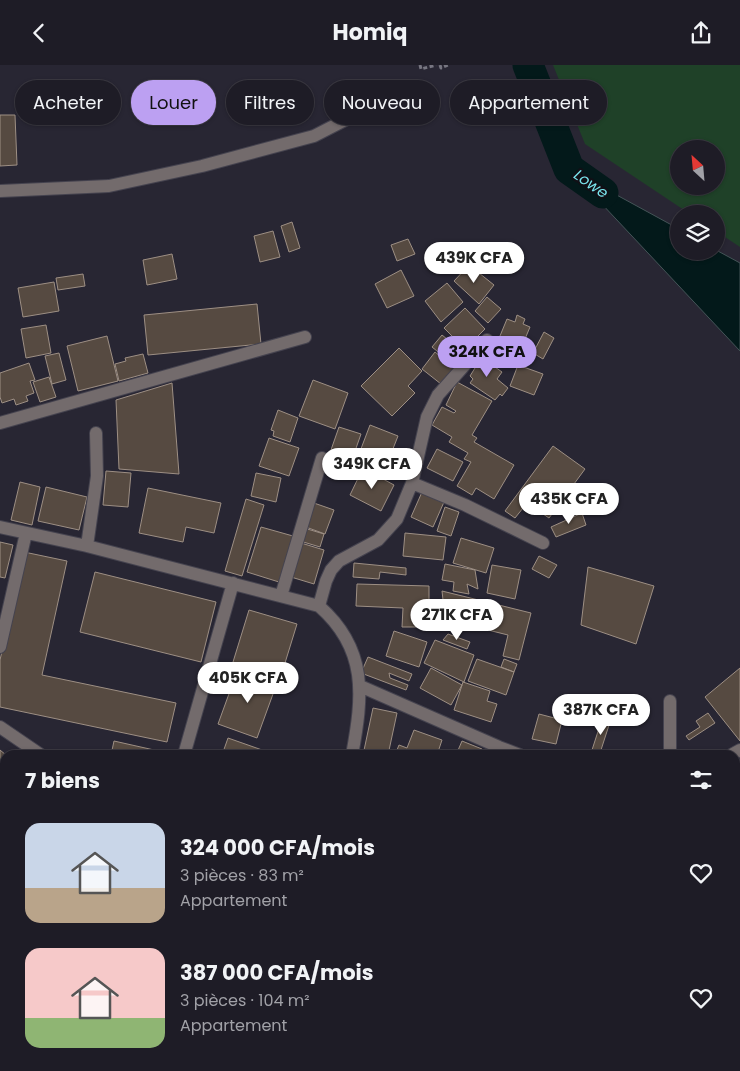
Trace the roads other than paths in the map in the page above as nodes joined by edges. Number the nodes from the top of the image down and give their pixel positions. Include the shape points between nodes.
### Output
1 (335, 125) edge
2 (0, 191) edge
3 (305, 337) dead end
4 (487, 340) dead end
5 (0, 423) edge
6 (96, 433) dead end
7 (322, 458) dead end
8 (412, 483) junction
9 (0, 527) edge
10 (26, 533) junction
11 (543, 543) dead end
12 (86, 546) junction
13 (233, 583) junction
14 (281, 596) junction
15 (319, 606) junction
16 (0, 647) edge
17 (360, 686) junction
18 (670, 701) dead end
19 (0, 727) edge
20 (34, 750) edge
21 (185, 750) edge
22 (353, 750) edge
23 (505, 750) edge
24 (670, 750) edge

1 - 2 street via 314,136 202,166 109,186
3 - 5 street
4 - 8 street via 438,395 427,417
6 - 12 street via 97,476
7 - 14 street
8 - 11 street
8 - 15 street via 397,519 378,540 339,561 331,570
9 - 10 street
10 - 12 street
10 - 16 street
12 - 13 street
13 - 14 street
13 - 21 street
14 - 15 street
15 - 17 street via 334,619 346,638 357,665
17 - 22 street
17 - 23 street
18 - 24 street
19 - 20 street

